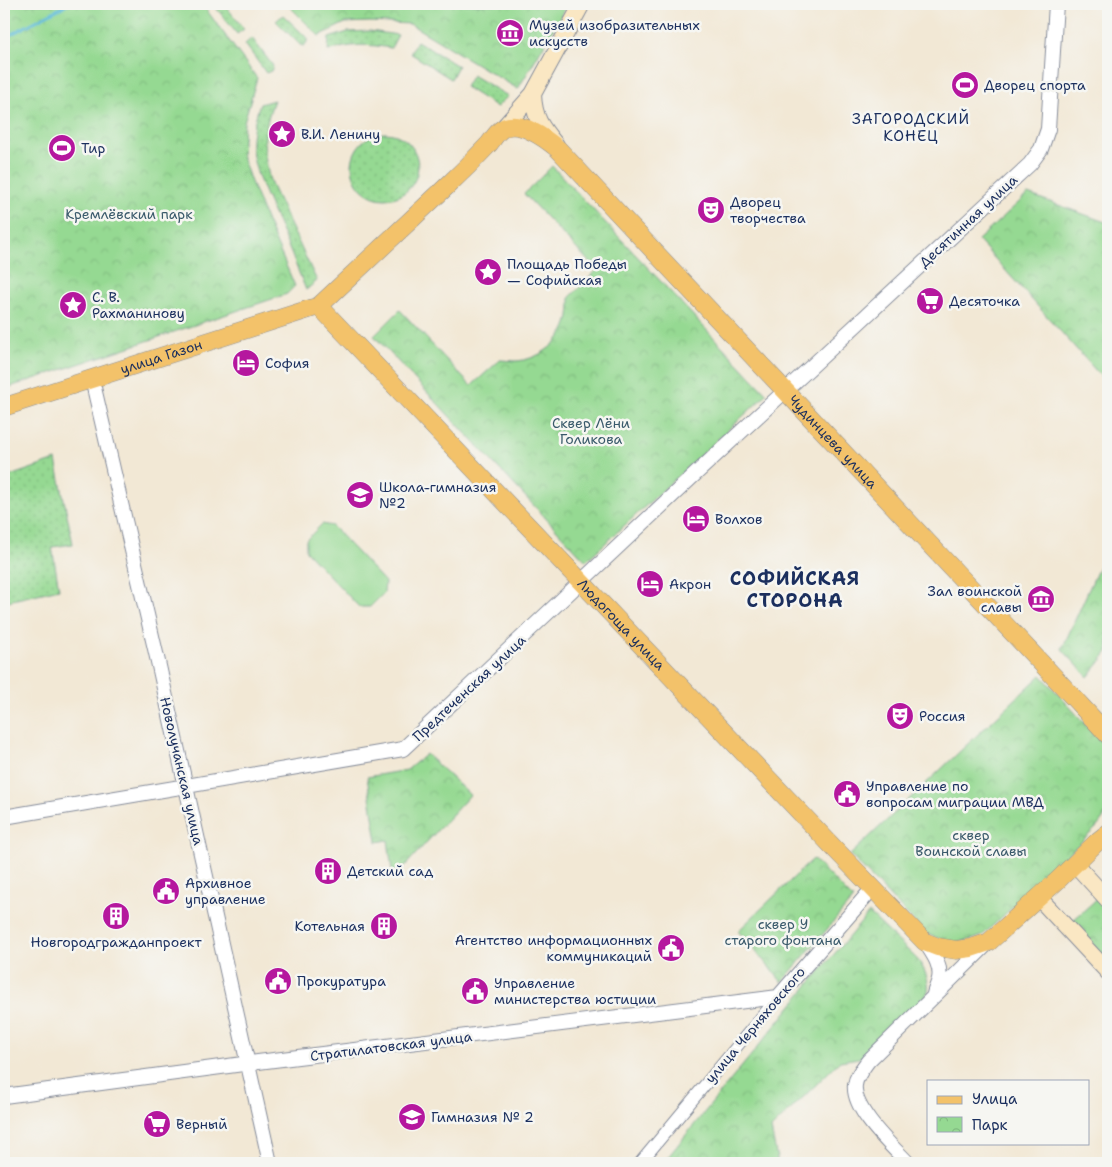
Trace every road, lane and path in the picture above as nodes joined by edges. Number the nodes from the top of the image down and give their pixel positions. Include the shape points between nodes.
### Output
1 (582, 4) edge
2 (1056, 4) edge
3 (533, 94) junction
4 (503, 128) junction
5 (558, 148) junction
6 (319, 306) junction
7 (92, 379) junction
8 (786, 390) junction
9 (4, 407) edge
10 (582, 582) junction
11 (1108, 735) edge
12 (185, 786) junction
13 (4, 817) edge
14 (1105, 834) edge
15 (1075, 864) junction
16 (873, 888) junction
17 (1039, 898) junction
18 (1108, 900) edge
19 (925, 942) junction
20 (989, 942) junction
21 (1108, 972) edge
22 (933, 996) junction
23 (778, 998) junction
24 (248, 1063) junction
25 (4, 1096) edge
26 (270, 1163) edge
27 (640, 1163) edge
28 (908, 1163) edge

1 - 3 main road
2 - 8 street, Десятинная улица via 1048,129 1041,149 1030,164
3 - 4 main road
3 - 5 main road, Чудинцева улица via 537,117
4 - 5 main road, Чудинцева улица via 526,129
4 - 6 main road via 472,162
5 - 8 main road, Чудинцева улица
6 - 7 main road, улица Газон
6 - 10 main road, Людогоща улица
7 - 9 main road, улица Газон
7 - 12 street, Новолучанская улица
8 - 10 street, Предтеченская улица
8 - 11 main road, Чудинцева улица
10 - 12 street, Предтеченская улица via 403,749
10 - 16 main road, Людогоща улица
12 - 13 street, Предтеченская улица
12 - 24 street, Новолучанская улица
14 - 15 main road
15 - 17 main road
15 - 18 main road
16 - 19 main road, Людогоща улица
16 - 23 street, улица Черняховского
17 - 20 main road
17 - 21 main road
19 - 20 main road via 956,950
19 - 22 street, Людогоща улица via 939,969
20 - 22 street
22 - 28 street via 868,1061 856,1081 856,1099 862,1110
23 - 24 street, Стратилатовская улица
23 - 27 street, улица Черняховского
24 - 25 street, Стратилатовская улица
24 - 26 street, Новолучанская улица

